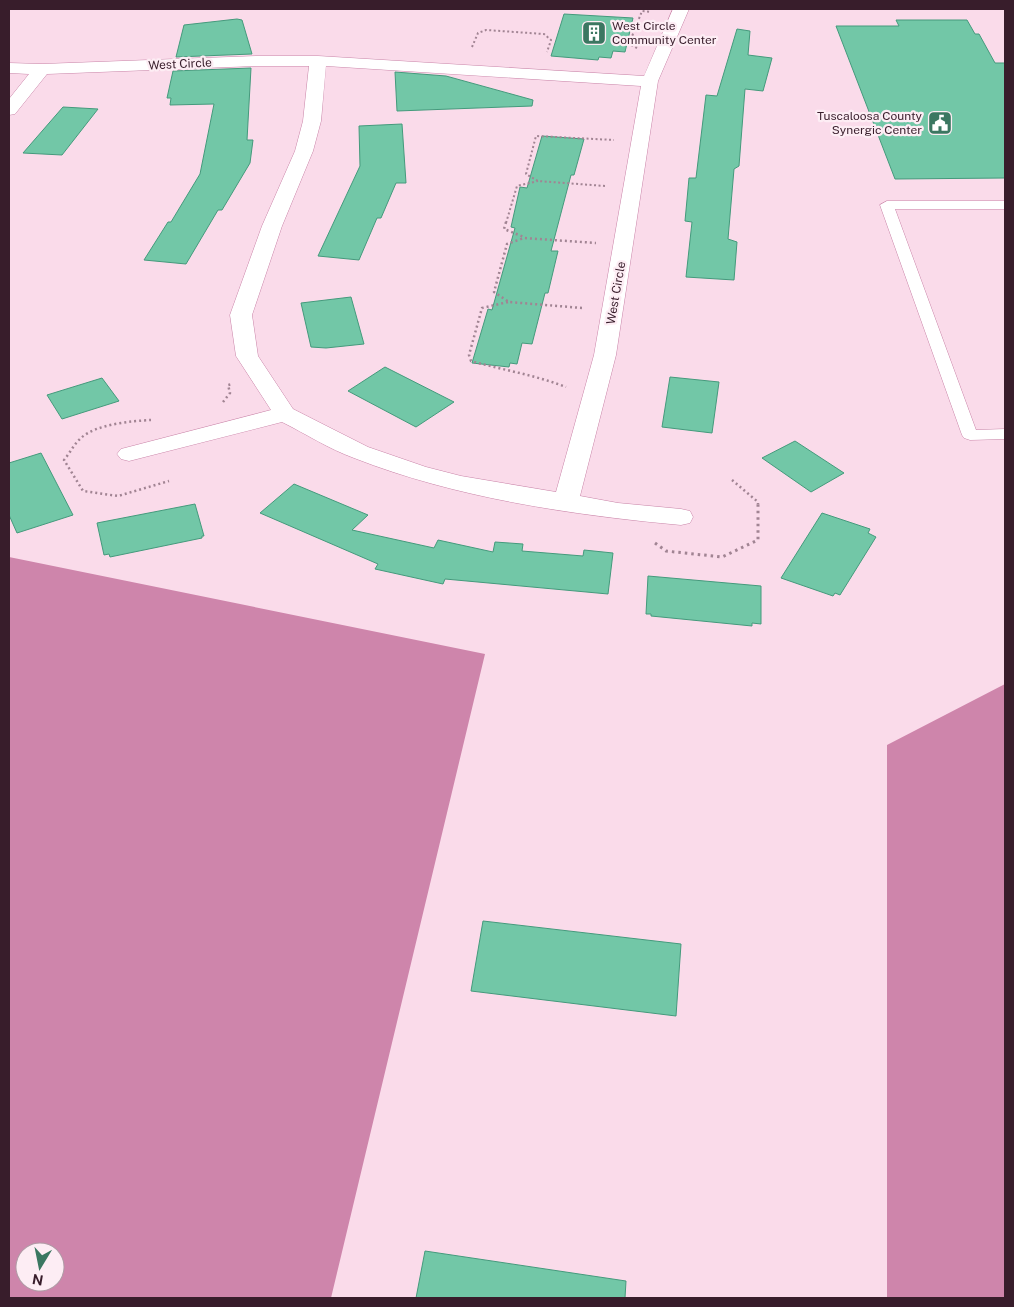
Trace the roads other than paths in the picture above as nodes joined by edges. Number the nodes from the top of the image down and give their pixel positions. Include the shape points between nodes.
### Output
1 (681, 9) edge
2 (318, 61) junction
3 (9, 68) edge
4 (42, 69) junction
5 (650, 81) junction
6 (9, 110) edge
7 (1005, 205) edge
8 (285, 414) junction
9 (1005, 434) edge
10 (129, 454) dead end
11 (566, 502) junction
12 (681, 517) dead end

1 - 5 street, West Circle
2 - 4 street, West Circle
2 - 5 street, West Circle
2 - 8 street via 312,121 304,151 272,226 241,315 247,356
3 - 4 street, West Circle
4 - 6 street
5 - 11 street, West Circle via 605,355
7 - 9 lane via 887,205 970,435
8 - 10 street
8 - 11 street via 360,452 417,472 461,484
11 - 12 street

